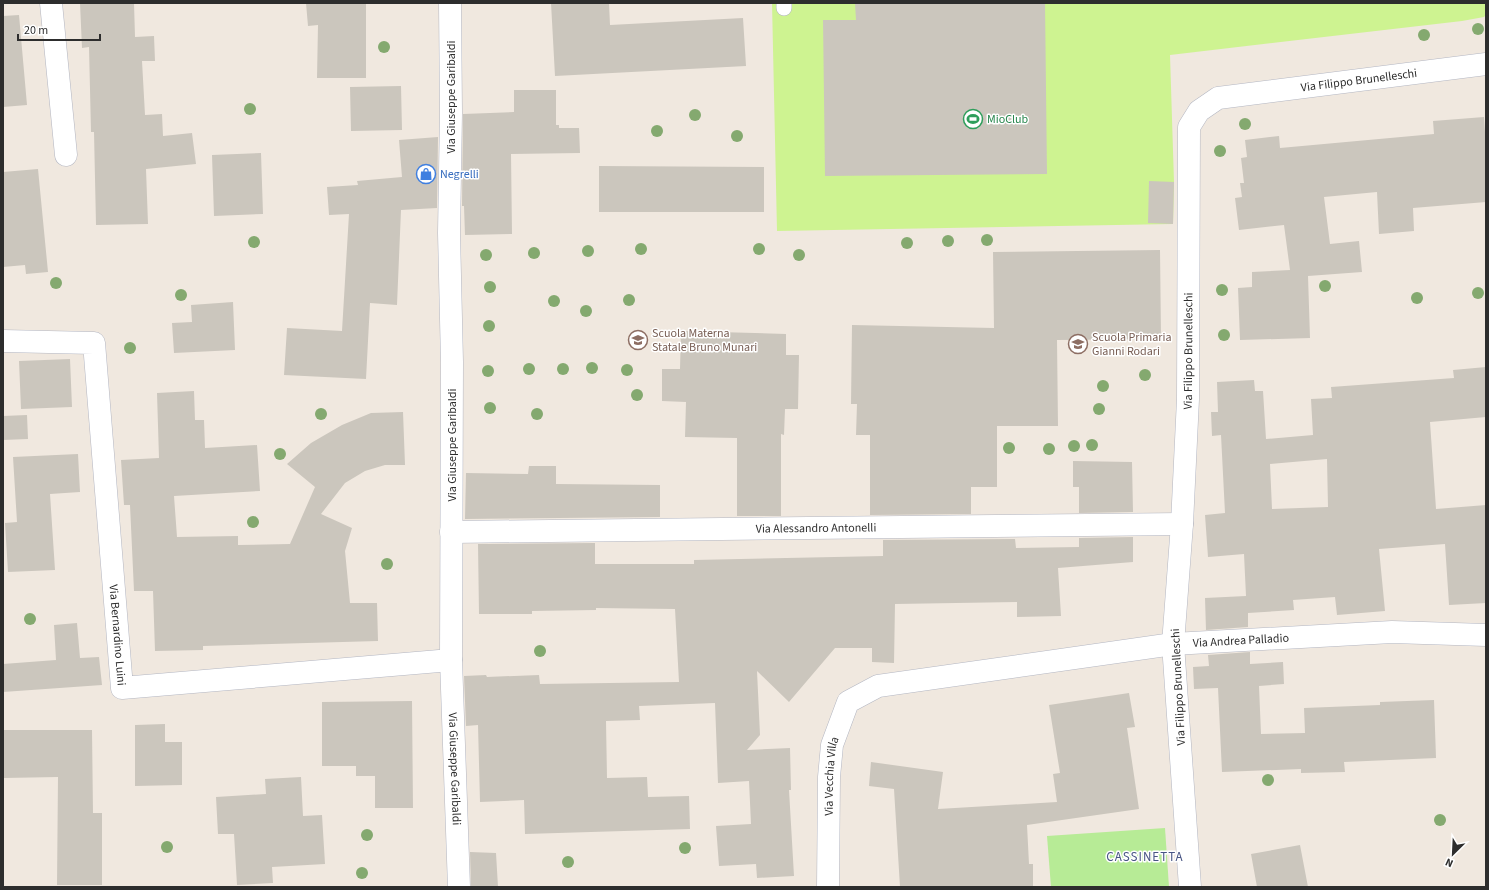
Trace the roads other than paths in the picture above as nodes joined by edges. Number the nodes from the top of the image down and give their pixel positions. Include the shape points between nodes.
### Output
1 (51, 3) edge
2 (450, 3) edge
3 (1486, 64) edge
4 (66, 156) dead end
5 (3, 340) edge
6 (1182, 524) junction
7 (451, 532) junction
8 (1486, 634) edge
9 (1173, 644) junction
10 (451, 660) junction
11 (878, 686) joint
12 (459, 887) edge
13 (828, 887) edge
14 (1190, 887) edge

1 - 4 street
2 - 7 street, Via Giuseppe Garibaldi
3 - 6 street, Via Filippo Brunelleschi via 1218,98 1199,111 1189,127 1188,398
5 - 10 street, Via Bernardino Luini via 94,343 122,688
6 - 7 street, Via Alessandro Antonelli
6 - 9 street, Via Filippo Brunelleschi
7 - 10 street, Via Giuseppe Garibaldi
8 - 9 street, Via Andrea Palladio via 1392,632
9 - 11 street, Via Andrea Palladio
9 - 14 street, Via Filippo Brunelleschi
10 - 12 street, Via Giuseppe Garibaldi
11 - 13 street, Via Vecchia Villa via 848,702 832,745 829,777

